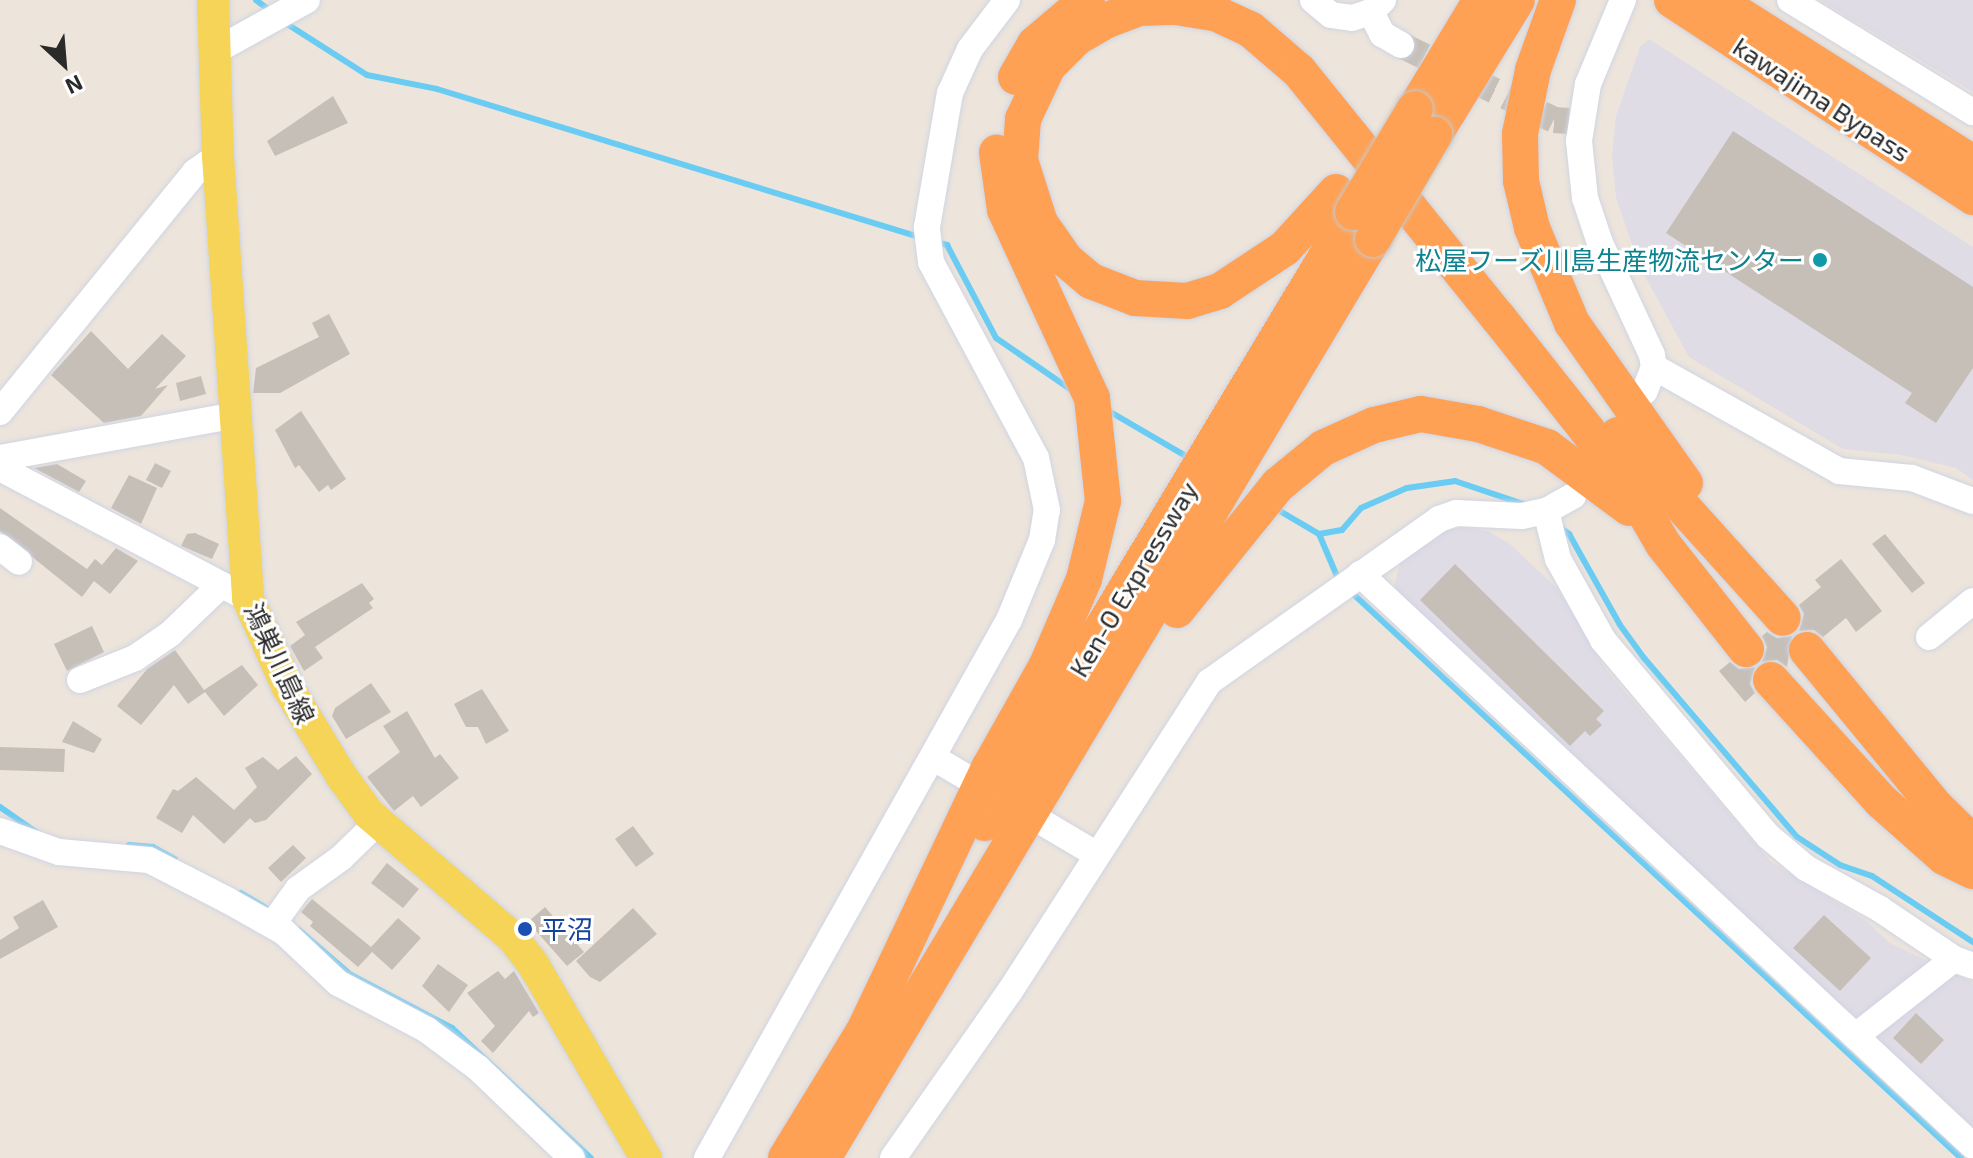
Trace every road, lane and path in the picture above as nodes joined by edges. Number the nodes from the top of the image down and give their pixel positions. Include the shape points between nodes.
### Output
1 (213, 0) edge
2 (307, 0) edge
3 (1007, 0) edge
4 (1087, 0) edge
5 (1243, 0) edge
6 (1313, 0) edge
7 (1460, 0) edge
8 (1481, 0) edge
9 (1517, 0) edge
10 (1558, 0) edge
11 (1623, 0) edge
12 (1672, 0) edge
13 (1716, 0) edge
14 (1790, 0) edge
15 (1377, 6) edge
16 (1401, 45) tunnel mouth
17 (215, 51) junction
18 (1973, 112) edge
19 (1417, 113) junction
20 (218, 156) junction
21 (1968, 159) edge
22 (1973, 197) edge
23 (1354, 215) junction
24 (0, 412) edge
25 (237, 415) junction
26 (0, 458) edge
27 (0, 468) edge
28 (1215, 473) junction
29 (1573, 496) dead end
30 (1973, 501) edge
31 (1538, 513) junction
32 (1663, 544) junction
33 (1358, 576) junction
34 (1752, 578) junction
35 (234, 592) junction
36 (1973, 601) edge
37 (1783, 618) dead end
38 (1929, 637) dead end
39 (1746, 649) dead end
40 (1807, 650) dead end
41 (1122, 663) junction
42 (80, 680) dead end
43 (1771, 680) dead end
44 (934, 758) junction
45 (1004, 799) junction
46 (378, 822) junction
47 (0, 831) edge
48 (1973, 843) edge
49 (1096, 854) junction
50 (1973, 871) edge
51 (275, 919) junction
52 (1963, 963) edge
53 (1857, 1035) junction
54 (1973, 1146) edge
55 (572, 1158) edge
56 (646, 1158) edge
57 (707, 1158) edge
58 (786, 1158) edge
59 (823, 1158) edge
60 (893, 1158) edge

1 - 17 main road, 鴻巣川島線
2 - 17 street
3 - 44 street via 970,49 950,93 927,227 931,262 1036,458 1047,510 1028,580
4 - 45 highway via 1058,20 1020,66 1003,109 997,147 1005,210 1094,408 1103,501 1084,579 1046,667
5 - 34 highway via 1276,18 1319,61 1637,459
6 - 15 street via 1331,15 1352,18
7 - 19 highway
8 - 19 highway, Ken-O Expressway
9 - 19 highway, Ken-O Expressway
10 - 34 highway via 1533,70 1520,134 1521,181 1532,228 1572,323
11 - 30 street via 1576,122 1585,198 1600,243 1645,333 1649,379 1839,471 1912,478
12 - 22 highway, kawajima Bypass
13 - 21 highway, kawajima Bypass
14 - 18 street
15 - 16 street via 1382,34
17 - 20 main road, 鴻巣川島線
19 - 23 highway
19 - 23 highway, Ken-O Expressway, bridge
20 - 24 street via 195,172
20 - 25 main road, 鴻巣川島線
23 - 28 highway, Ken-O Expressway
23 - 32 highway via 1285,248 1220,291 1187,301 1135,298 1091,281 1066,260 1040,223 1020,160 1023,119 1048,66 1076,38 1105,21 1139,8 1176,7 1215,13 1250,29 1299,71 1497,316 1622,474
25 - 26 street
25 - 35 main road, 鴻巣川島線
27 - 35 street
28 - 41 highway, Ken-O Expressway
28 - 45 highway, Ken-O Expressway
29 - 31 street
31 - 33 street via 1456,513 1439,519
31 - 52 street via 1603,640 1768,836 1806,868
32 - 39 highway
32 - 41 highway via 1616,493 1547,447 1478,424 1421,414 1374,425 1323,448 1278,485 1227,542 1152,644
33 - 49 street via 1209,682
33 - 53 street
34 - 37 highway
35 - 42 street via 135,658
35 - 46 main road, 鴻巣川島線 via 312,732
36 - 38 street
40 - 48 highway via 1937,808
41 - 45 highway, Ken-O Expressway
43 - 50 highway via 1881,801 1944,857
44 - 45 street
44 - 57 street
45 - 49 street
45 - 58 highway, Ken-O Expressway
45 - 59 highway, Ken-O Expressway
46 - 51 street
46 - 56 main road, 鴻巣川島線 via 519,946 551,991
47 - 51 street via 59,852 149,860
49 - 60 street via 1010,991
51 - 55 street via 338,983 427,1030 478,1068
52 - 53 street
53 - 54 street

